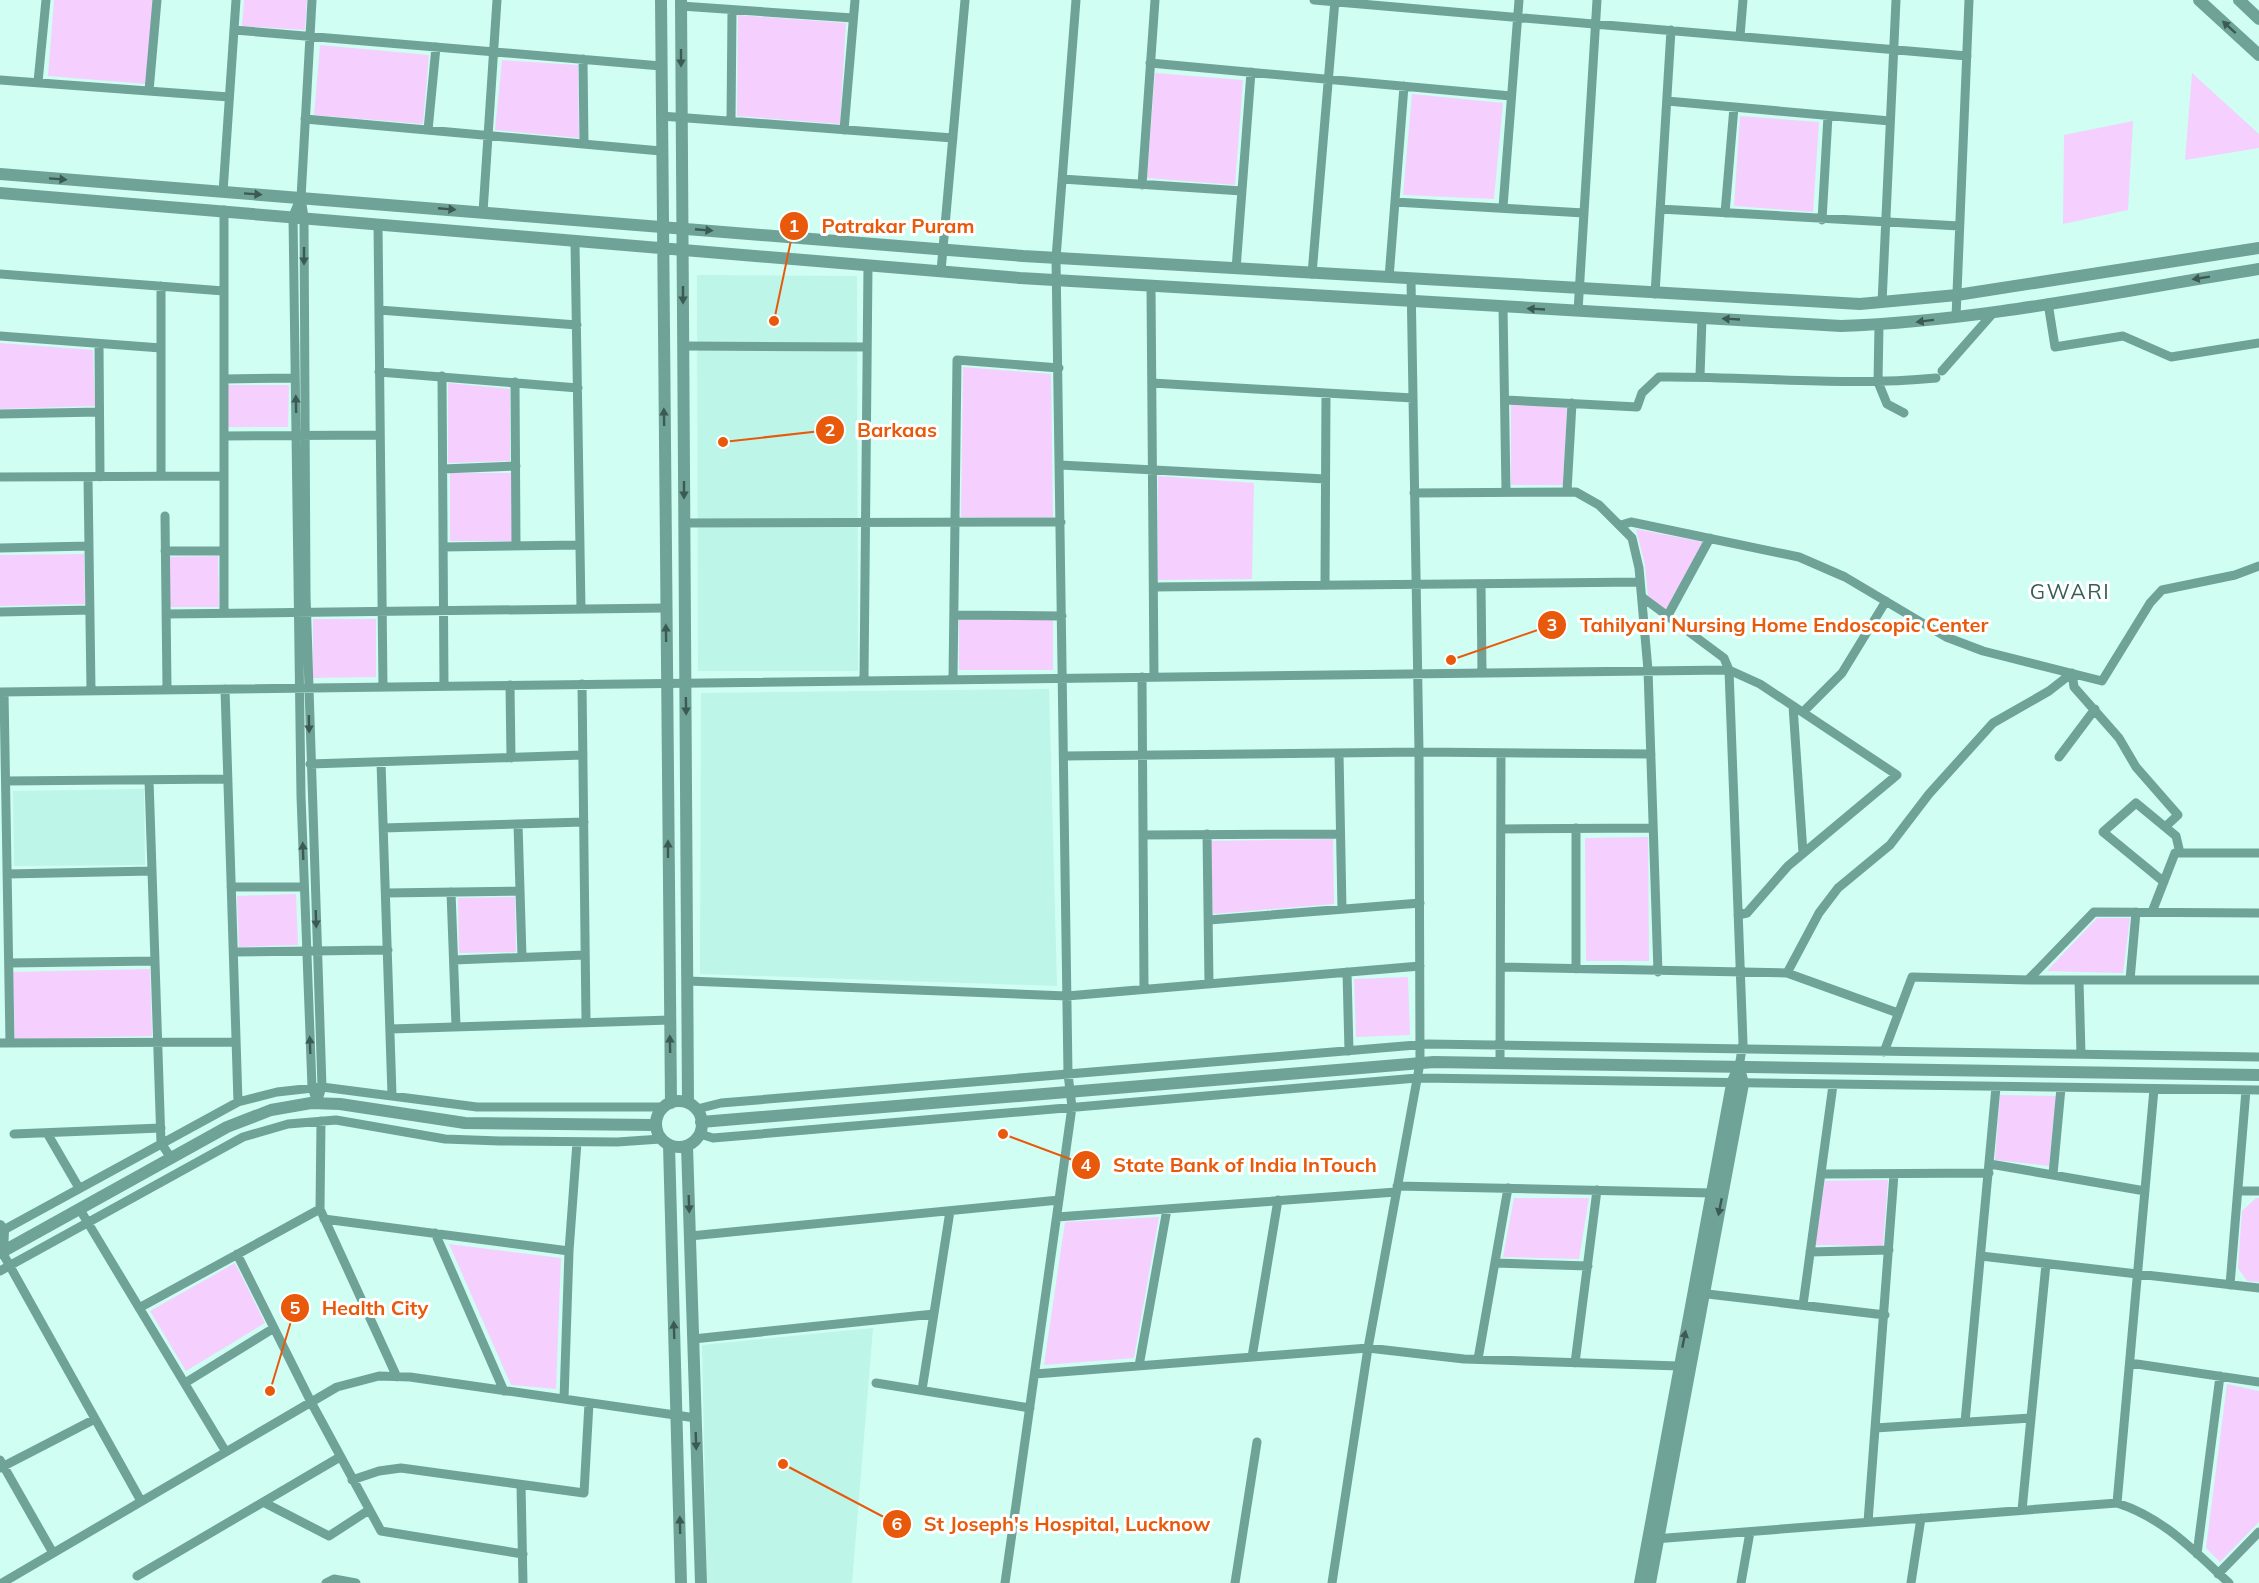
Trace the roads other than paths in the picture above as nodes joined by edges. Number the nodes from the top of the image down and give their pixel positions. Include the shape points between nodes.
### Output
1 (46, 0) edge
2 (157, 0) edge
3 (236, 0) edge
4 (312, 0) edge
5 (497, 0) edge
6 (660, 0) edge
7 (855, 0) edge
8 (965, 0) edge
9 (1076, 0) edge
10 (1155, 0) edge
11 (1314, 0) edge
12 (1519, 0) edge
13 (1598, 0) edge
14 (1743, 0) edge
15 (1896, 0) edge
16 (1969, 0) edge
17 (2199, 0) edge
18 (2239, 0) edge
19 (1335, 1) edge
20 (681, 3) edge
21 (732, 10) junction
22 (1517, 17) junction
23 (854, 18) junction
24 (2259, 19) edge
25 (1596, 24) junction
26 (234, 30) junction
27 (1671, 30) junction
28 (310, 36) junction
29 (1740, 36) junction
30 (436, 47) junction
31 (1893, 50) junction
32 (494, 52) junction
33 (2259, 55) edge
34 (1967, 56) junction
35 (583, 59) junction
36 (1150, 63) junction
37 (661, 66) junction
38 (1251, 72) junction
39 (1328, 79) junction
40 (0, 80) edge
41 (39, 82) junction
42 (1404, 86) junction
43 (149, 91) junction
44 (1511, 96) junction
45 (229, 97) junction
46 (1667, 101) junction
47 (1734, 107) junction
48 (661, 116) junction
49 (1828, 116) junction
50 (681, 117) junction
51 (305, 119) junction
52 (732, 121) junction
53 (1890, 121) junction
54 (428, 130) junction
55 (844, 130) junction
56 (488, 135) junction
57 (953, 138) junction
58 (584, 144) junction
59 (661, 151) junction
60 (0, 174) edge
61 (1062, 180) junction
62 (1142, 185) junction
63 (1242, 191) junction
64 (223, 192) junction
65 (0, 193) edge
66 (301, 198) junction
67 (1395, 202) junction
68 (1503, 207) junction
69 (1660, 209) junction
70 (224, 210) junction
71 (483, 212) junction
72 (1584, 213) junction
73 (1725, 213) junction
74 (299, 217) junction
75 (1822, 220) junction
76 (378, 224) junction
77 (1884, 224) junction
78 (1959, 226) junction
79 (662, 227) junction
80 (682, 228) junction
81 (575, 242) junction
82 (2259, 248) edge
83 (662, 249) junction
84 (682, 250) junction
85 (944, 250) junction
86 (1056, 258) junction
87 (868, 265) junction
88 (1236, 269) junction
89 (2259, 269) edge
90 (941, 271) junction
91 (0, 274) edge
92 (1312, 274) junction
93 (1389, 278) junction
94 (1411, 279) junction
95 (1058, 280) junction
96 (160, 286) junction
97 (1151, 286) junction
98 (1579, 290) junction
99 (224, 291) junction
100 (1655, 294) junction
101 (1957, 295) junction
102 (1411, 302) junction
103 (1882, 303) junction
104 (2048, 303) junction
105 (1503, 307) junction
106 (378, 310) junction
107 (1578, 311) junction
108 (1994, 311) junction
109 (1956, 317) junction
110 (1702, 318) junction
111 (577, 325) junction
112 (1880, 325) junction
113 (0, 336) edge
114 (2259, 343) edge
115 (99, 344) junction
116 (683, 346) junction
117 (161, 348) junction
118 (867, 348) junction
119 (1059, 368) junction
120 (379, 372) junction
121 (442, 376) junction
122 (1700, 376) junction
123 (296, 378) junction
124 (224, 379) junction
125 (515, 382) junction
126 (1878, 382) junction
127 (1152, 383) junction
128 (578, 388) junction
129 (1326, 393) junction
130 (1413, 398) junction
131 (1504, 400) junction
132 (1572, 403) junction
133 (99, 412) junction
134 (1904, 413) dead end
135 (0, 414) edge
136 (301, 434) junction
137 (224, 435) junction
138 (380, 435) junction
139 (1060, 465) junction
140 (516, 466) junction
141 (443, 469) junction
142 (1152, 470) junction
143 (224, 476) junction
144 (0, 477) edge
145 (88, 477) junction
146 (100, 477) junction
147 (162, 477) junction
148 (1325, 479) junction
149 (1506, 491) junction
150 (1567, 491) junction
151 (1414, 493) junction
152 (165, 516) dead end
153 (866, 522) junction
154 (954, 522) junction
155 (1061, 522) junction
156 (684, 523) junction
157 (1621, 525) junction
158 (1710, 538) junction
159 (580, 545) junction
160 (89, 546) junction
161 (516, 546) junction
162 (443, 547) junction
163 (0, 548) edge
164 (165, 551) junction
165 (224, 551) junction
166 (2259, 566) edge
167 (1640, 582) junction
168 (1416, 584) junction
169 (1481, 584) junction
170 (1325, 585) junction
171 (1154, 587) junction
172 (1642, 597) junction
173 (1886, 601) junction
174 (666, 608) junction
175 (581, 609) junction
176 (90, 610) junction
177 (443, 610) junction
178 (303, 611) junction
179 (382, 611) junction
180 (0, 612) edge
181 (224, 613) junction
182 (166, 614) junction
183 (955, 615) junction
184 (1062, 616) junction
185 (1667, 617) junction
186 (1648, 670) junction
187 (1729, 670) junction
188 (1482, 673) junction
189 (2072, 673) junction
190 (1418, 674) junction
191 (1142, 677) junction
192 (1154, 677) junction
193 (1062, 678) junction
194 (953, 679) junction
195 (864, 680) junction
196 (686, 682) junction
197 (666, 683) junction
198 (582, 684) junction
199 (510, 685) junction
200 (444, 686) junction
201 (383, 687) junction
202 (304, 688) junction
203 (167, 689) junction
204 (225, 689) junction
205 (91, 690) junction
206 (2, 692) edge
207 (1793, 706) junction
208 (2095, 709) junction
209 (1803, 712) junction
210 (1419, 752) junction
211 (1339, 753) junction
212 (1501, 753) junction
213 (1651, 754) junction
214 (583, 755) junction
215 (1142, 755) junction
216 (1064, 756) junction
217 (2060, 757) dead end
218 (510, 758) junction
219 (381, 762) junction
220 (310, 764) junction
221 (228, 779) junction
222 (149, 780) junction
223 (6, 781) junction
224 (584, 822) junction
225 (518, 824) junction
226 (2165, 827) junction
227 (383, 828) junction
228 (1576, 828) junction
229 (1653, 828) junction
230 (1501, 829) junction
231 (1207, 834) junction
232 (1340, 834) junction
233 (1143, 835) junction
234 (1803, 853) junction
235 (2180, 853) junction
236 (2259, 853) edge
237 (152, 871) junction
238 (7, 874) junction
239 (2164, 882) junction
240 (231, 887) junction
241 (304, 887) junction
242 (520, 891) junction
243 (451, 892) junction
244 (386, 893) junction
245 (1420, 903) junction
246 (1342, 909) junction
247 (2136, 912) junction
248 (2152, 912) junction
249 (2259, 913) edge
250 (1738, 915) junction
251 (1209, 920) junction
252 (388, 950) junction
253 (234, 952) junction
254 (312, 953) junction
255 (585, 955) junction
256 (522, 957) junction
257 (454, 960) junction
258 (155, 962) junction
259 (9, 963) junction
260 (1420, 966) junction
261 (1501, 967) junction
262 (1576, 969) junction
263 (1347, 972) junction
264 (1658, 972) junction
265 (1787, 973) junction
266 (1740, 974) junction
267 (2079, 980) junction
268 (2130, 980) junction
269 (2259, 980) edge
270 (688, 981) junction
271 (2028, 981) junction
272 (1209, 984) junction
273 (1144, 989) junction
274 (1067, 996) junction
275 (1898, 1013) junction
276 (670, 1020) junction
277 (586, 1021) junction
278 (456, 1026) junction
279 (390, 1029) junction
280 (236, 1042) junction
281 (5, 1043) edge
282 (158, 1043) junction
283 (1420, 1045) junction
284 (1500, 1046) junction
285 (1349, 1051) junction
286 (1742, 1051) junction
287 (1884, 1052) junction
288 (2081, 1054) junction
289 (2259, 1057) edge
290 (1420, 1063) junction
291 (1500, 1063) junction
292 (1739, 1067) junction
293 (1068, 1074) junction
294 (2259, 1075) edge
295 (1417, 1078) junction
296 (1738, 1084) junction
297 (1833, 1085) junction
298 (312, 1087) junction
299 (322, 1087) junction
300 (1996, 1087) junction
301 (2061, 1088) junction
302 (2154, 1089) junction
303 (2246, 1090) junction
304 (2259, 1090) edge
305 (1071, 1091) junction
306 (392, 1095) junction
307 (238, 1102) junction
308 (311, 1104) junction
309 (667, 1105) junction
310 (692, 1106) junction
311 (1072, 1107) junction
312 (321, 1121) junction
313 (307, 1122) junction
314 (655, 1125) junction
315 (161, 1128) junction
316 (700, 1128) junction
317 (47, 1133) junction
318 (14, 1134) dead end
319 (577, 1142) junction
320 (665, 1142) junction
321 (161, 1143) junction
322 (687, 1146) junction
323 (171, 1158) junction
324 (1989, 1168) junction
325 (1821, 1174) junction
326 (1894, 1174) junction
327 (2053, 1174) junction
328 (79, 1188) junction
329 (1508, 1188) junction
330 (1397, 1189) junction
331 (1598, 1190) junction
332 (2145, 1191) junction
333 (2238, 1191) junction
334 (2259, 1191) edge
335 (1712, 1193) junction
336 (1059, 1200) junction
337 (1278, 1200) junction
338 (79, 1208) junction
339 (320, 1209) junction
340 (1167, 1209) junction
341 (950, 1210) junction
342 (1057, 1217) junction
343 (324, 1219) junction
344 (88, 1222) junction
345 (1, 1230) edge
346 (435, 1233) junction
347 (690, 1236) junction
348 (1889, 1250) junction
349 (1, 1251) edge
350 (569, 1251) junction
351 (1810, 1252) junction
352 (237, 1254) junction
353 (1981, 1257) junction
354 (1495, 1263) junction
355 (2046, 1264) junction
356 (10, 1266) junction
357 (1588, 1266) junction
358 (0, 1271) edge
359 (2138, 1276) junction
360 (2230, 1285) junction
361 (2259, 1288) edge
362 (1698, 1293) junction
363 (1803, 1305) junction
364 (139, 1308) junction
365 (934, 1314) junction
366 (1885, 1315) junction
367 (274, 1328) junction
368 (693, 1339) junction
369 (1368, 1348) junction
370 (1252, 1357) junction
371 (1478, 1359) junction
372 (1575, 1363) junction
373 (2130, 1363) junction
374 (1139, 1366) junction
375 (1679, 1366) junction
376 (1035, 1374) junction
377 (2220, 1376) junction
378 (397, 1377) junction
379 (2259, 1382) edge
380 (184, 1383) junction
381 (876, 1383) dead end
382 (922, 1390) junction
383 (504, 1391) junction
384 (564, 1400) junction
385 (311, 1402) junction
386 (589, 1403) junction
387 (1030, 1408) junction
388 (677, 1416) junction
389 (696, 1418) junction
390 (2031, 1418) junction
391 (95, 1419) junction
392 (1965, 1422) junction
393 (1875, 1428) junction
394 (1257, 1442) dead end
395 (226, 1452) junction
396 (340, 1457) junction
397 (1, 1465) edge
398 (352, 1480) junction
399 (521, 1485) junction
400 (141, 1501) junction
401 (263, 1502) junction
402 (2117, 1503) junction
403 (2022, 1509) junction
404 (369, 1510) junction
405 (1921, 1518) junction
406 (1868, 1522) junction
407 (1750, 1532) junction
408 (2259, 1532) edge
409 (1653, 1540) junction
410 (53, 1553) junction
411 (523, 1554) junction
412 (2197, 1554) junction
413 (2218, 1574) junction
414 (137, 1576) dead end
415 (2, 1583) edge
416 (326, 1583) edge
417 (356, 1583) edge
418 (523, 1583) edge
419 (681, 1583) edge
420 (701, 1583) edge
421 (1005, 1583) edge
422 (1235, 1583) edge
423 (1332, 1583) edge
424 (1640, 1583) edge
425 (1650, 1583) edge
426 (1741, 1583) edge
427 (1911, 1583) edge
428 (2229, 1583) edge

1 - 41 street
2 - 43 street
3 - 26 street
4 - 28 street
5 - 32 street
6 - 37 street
7 - 23 street
8 - 57 street
9 - 61 street
10 - 36 street
11 - 19 street
12 - 22 street
13 - 25 street
14 - 29 street
15 - 31 street
16 - 34 street
33 -> 17 street
18 - 24 street
19 - 22 street
19 - 39 street
20 - 21 street
20 -> 50 street
21 - 23 street
21 - 52 street
22 - 25 street
22 - 44 street
23 - 55 street
25 - 27 street
25 - 72 street
26 - 28 street
26 - 45 street
27 - 29 street
27 - 46 street
28 - 30 street
28 - 51 street
29 - 31 street
30 - 32 street
30 - 54 street
31 - 34 street
31 - 53 street
32 - 35 street
32 - 56 street
34 - 78 street
35 - 37 street
35 - 58 street
36 - 38 street
36 - 62 street
37 - 48 street
38 - 39 street
38 - 63 street
39 - 42 street
39 - 92 street
40 - 41 street
41 - 43 street
42 - 44 street
42 - 67 street
43 - 45 street
44 - 68 street
45 - 64 street
46 - 47 street
46 - 69 street
47 - 49 street
47 - 73 street
48 - 50 street
48 - 59 street
49 - 53 street
49 - 75 street
50 - 52 street
50 - 80 street
51 - 54 street
51 - 66 street
52 - 55 street
53 - 77 street
54 - 56 street
55 - 57 street
56 - 58 street
56 - 71 street
57 - 85 street
58 - 59 street
59 - 79 street
60 -> 64 street
61 - 62 street
61 - 86 street
62 - 63 street
63 - 88 street
64 -> 66 street
65 - 70 street
66 -> 71 street
66 - 74 street
67 - 68 street
67 - 93 street
68 - 72 street
69 - 73 street
69 - 100 street
70 - 74 street
70 - 99 street
71 - 79 street
72 - 98 street
73 - 75 street
74 - 76 street
74 - 123 street
74 -> 136 street
75 - 77 street
76 - 81 street
76 - 106 street
77 - 78 street
77 - 103 street
78 - 101 street
79 - 80 street
79 - 83 street
80 - 84 street
80 -> 85 street
81 - 83 street
81 - 111 street
82 - 101 street
83 - 84 street
174 -> 83 street
84 - 87 street
84 -> 116 street
85 - 86 street
85 - 90 street
86 - 88 street
86 - 95 street
87 - 90 street
87 - 118 street
88 - 92 street
89 -> 104 street
90 - 95 street
91 - 96 street
92 - 93 street
93 - 94 street
94 - 98 street
94 - 102 street
95 - 97 street
95 - 119 street
96 - 99 street
96 - 117 street
97 - 102 street
97 - 127 street
98 - 100 street
98 - 107 street
99 - 124 street
100 - 103 street
101 - 103 street
101 - 109 street
102 - 105 street
102 - 130 street
104 - 108 street
104 - 114 street via 2055,347 2123,336 2172,357
107 -> 105 street
105 - 131 street
106 - 111 street
106 - 120 street
107 - 110 street
108 - 109 street
108 - 126 street via 1939,374
109 -> 112 street
112 -> 110 street
110 - 122 street
111 - 128 street
112 - 126 street
113 - 115 street
115 - 117 street
115 - 133 street
116 - 118 street
116 -> 156 street
117 - 147 street
118 - 153 street
119 - 139 street
119 - 154 street via 957,360
120 - 121 street
120 - 138 street
121 - 125 street
121 - 141 street
122 - 126 street
122 - 132 street via 1659,377 1642,393 1637,407
123 - 124 street
136 -> 123 street
124 - 137 street
125 - 128 street
125 - 140 street
126 - 134 street via 1887,404
127 - 129 street
127 - 142 street
128 - 159 street
129 - 130 street
129 - 148 street
130 - 151 street
131 - 132 street
131 - 149 street
132 - 150 street
133 - 135 street
133 - 146 street
136 - 137 street
136 - 138 street
136 - 178 street
137 - 143 street
138 - 179 street
139 - 142 street
139 - 155 street
140 - 141 street
140 - 161 street
141 - 162 street
142 - 148 street
142 - 171 street
143 - 147 street
143 - 165 street
144 - 145 street
145 - 146 street
145 - 160 street
146 - 147 street
148 - 170 street
149 - 150 street
149 - 151 street
150 - 157 street via 1599,505
151 - 168 street
152 - 164 street
153 - 154 street
153 - 156 street
153 - 195 street
154 - 155 street
154 - 183 street
155 - 184 street
156 - 196 street
157 - 158 street via 1631,522
157 - 167 street via 1632,538
158 - 173 street via 1799,557
158 - 185 street
159 - 161 street
159 - 175 street
160 - 163 street
160 - 176 street
161 - 162 street
162 - 177 street
164 - 165 street
164 - 182 street
165 - 181 street
166 - 189 street via 2162,590 2102,681
167 - 169 street
167 - 172 street
168 - 169 street
168 - 170 street
168 - 190 street
169 - 188 street
170 - 171 street
171 - 192 street
172 - 185 street
172 - 186 street
173 - 189 street via 1946,637 1983,651
173 - 209 street via 1842,673
174 - 175 street
197 -> 174 street
175 - 177 street
176 - 180 street
176 - 205 street
177 - 179 street
177 - 200 street
178 - 179 street
178 - 181 street
178 - 202 street
179 - 201 street
181 - 182 street
182 - 203 street
183 - 184 street
183 - 194 street
184 - 193 street
185 - 187 street via 1724,658
186 - 187 street
186 - 188 street
186 - 213 street
187 - 207 street
187 - 250 street
188 - 190 street
189 - 208 street via 2074,687
189 - 265 street via 1993,723 1929,794 1890,845 1838,888 1819,913
190 - 192 street
190 - 210 street
191 - 192 street
191 - 193 street
191 - 215 street
193 - 194 street
193 - 216 street
194 - 195 street
195 - 196 street
196 - 197 street
196 -> 270 street
197 - 198 street
276 -> 197 street
198 - 199 street
198 - 214 street
199 - 200 street
199 - 218 street
200 - 201 street
201 - 202 street
202 - 204 street
202 -> 220 street
241 -> 202 street
203 - 204 street
203 - 205 street
204 - 221 street
205 - 206 street
206 - 223 street
207 - 209 street
207 - 234 street
208 - 217 street
208 - 226 street via 2136,767 2178,815
209 - 234 street via 1896,775
210 - 211 street
210 - 212 street
210 - 245 street
211 - 215 street
211 - 232 street
212 - 213 street
212 - 230 street
213 - 229 street
214 - 218 street
214 - 224 street
215 - 216 street
215 - 233 street
216 - 274 street
218 - 219 street
219 - 220 street
219 - 227 street
220 -> 254 street
221 - 222 street
221 - 240 street
222 - 223 street
222 - 237 street
223 - 238 street
224 - 225 street
224 - 255 street
225 - 227 street
225 - 242 street
226 - 235 street via 2176,836
226 - 239 street via 2136,803 2103,832
227 - 244 street
228 - 229 street
228 - 230 street
228 - 262 street
229 - 264 street
230 - 261 street
231 - 232 street
231 - 233 street
231 - 251 street
232 - 246 street
233 - 273 street
234 - 250 street via 1747,914
235 - 236 street
235 - 239 street via 2175,853
237 - 238 street
237 - 258 street
238 - 259 street
239 - 248 street
240 - 241 street
240 - 253 street
241 - 254 street
242 - 243 street
242 - 256 street
243 - 244 street
243 - 257 street
244 - 252 street
245 - 246 street
245 - 260 street
246 - 251 street
247 - 248 street
247 - 268 street
247 - 271 street via 2094,912
248 - 249 street
250 - 266 street
251 - 272 street
252 - 254 street
252 - 279 street
253 - 254 street
253 - 280 street
298 -> 254 street
254 - 299 street
255 - 256 street
255 - 277 street
256 - 257 street
257 - 278 street
258 - 259 street
258 - 282 street
259 - 281 street
260 - 263 street
260 - 283 street
261 - 262 street
261 - 284 street
262 - 264 street
263 - 272 street
263 - 285 street
264 - 266 street
265 - 266 street
265 - 275 street
266 - 286 street
267 - 268 street
267 - 271 street
267 - 288 street
268 - 269 street
270 - 274 street
270 - 310 street
271 - 275 street via 1912,977
272 - 273 street
273 - 274 street
274 - 293 street
275 - 287 street
276 - 277 street
309 -> 276 street
277 - 278 street
278 - 279 street
279 - 306 street
280 - 282 street
280 - 307 street
281 - 282 street
282 - 315 street
283 - 284 street
283 - 285 street
283 - 290 street
284 - 286 street
284 - 291 street
285 - 293 street
286 - 287 street
286 - 292 street
287 - 288 street
288 - 289 street
290 - 291 street
290 - 295 street
290 - 305 street
291 - 292 street
292 - 294 street
292 - 296 street
293 - 305 street
293 - 310 street
295 - 296 street
295 - 311 street
295 - 330 street
296 - 297 street
296 - 335 street
296 -> 362 street
297 - 300 street
297 - 325 street
298 - 299 street
298 - 307 street
298 - 308 street
299 - 306 street
299 - 308 street
300 - 301 street
300 - 324 street
301 - 302 street
301 - 327 street
302 - 303 street
302 - 332 street
303 - 304 street
303 - 333 street
305 - 311 street
305 - 316 street
306 - 309 street via 477,1107
307 - 321 street
308 - 313 street
308 - 314 street via 340,1104 465,1123
308 - 323 street via 272,1110 228,1127
309 - 310 street
309 - 314 street
310 - 316 street
311 - 316 street via 713,1138
311 - 336 street
312 - 313 street
312 - 319 street via 363,1123 445,1139
312 - 339 street
313 - 344 street via 243,1137
314 - 320 street
315 - 317 street
315 - 321 street
316 - 322 street
317 - 318 street
317 - 328 street
319 - 320 street
319 - 350 street
320 - 322 street
388 -> 320 street
321 - 323 street
321 - 328 street
322 -> 347 street
323 - 338 street
324 - 326 street
324 - 327 street
324 - 353 street
325 - 326 street
325 - 351 street
326 - 348 street
327 - 332 street
328 - 345 street
329 - 330 street
329 - 331 street
329 - 354 street
330 - 337 street
330 - 369 street
331 - 335 street
331 - 357 street
332 - 359 street
333 - 334 street
333 - 360 street
335 - 362 street
336 - 341 street
336 - 342 street
337 - 340 street
337 - 370 street
338 - 344 street
338 - 349 street
339 - 343 street
339 - 352 street
340 - 342 street
340 - 374 street
341 - 347 street
341 - 365 street
342 - 376 street
343 - 346 street
343 - 378 street
344 - 356 street
344 - 364 street
345 - 349 street
346 - 350 street
346 - 383 street
347 - 368 street
348 - 351 street
348 - 366 street
349 - 356 street
350 - 384 street
351 - 363 street
352 - 364 street
352 - 367 street
353 - 355 street
353 - 392 street
354 - 357 street
354 - 371 street
355 - 359 street
355 - 390 street
356 - 358 street
356 - 391 street
357 - 372 street
359 - 360 street
359 - 373 street
360 - 361 street
362 - 363 street
375 -> 362 street
362 - 409 street
363 - 366 street
364 - 380 street
365 - 368 street
365 - 382 street
366 - 393 street
367 - 380 street
367 - 385 street
368 - 389 street
369 - 370 street
369 - 371 street
369 - 423 street
370 - 374 street
371 - 372 street
372 - 375 street
373 - 377 street
373 - 402 street
374 - 376 street
375 - 409 street
376 - 387 street
377 - 379 street
377 - 412 street
378 - 383 street
378 - 385 street via 379,1376 337,1387
380 - 395 street
381 - 382 street
382 - 387 street
383 - 384 street
384 - 386 street
385 - 395 street
385 - 396 street
386 - 388 street
386 - 399 street via 584,1493
387 - 421 street
388 - 389 street
419 -> 388 street
389 -> 420 street
390 - 392 street
390 - 403 street
391 - 397 street
391 - 400 street
392 - 393 street
393 - 406 street
394 - 422 street
395 - 400 street
396 - 398 street
396 - 401 street
397 - 410 street
398 - 399 street via 401,1468
398 - 404 street
399 - 411 street
400 - 410 street
401 - 404 street via 329,1536
401 - 414 street
402 - 403 street
402 - 412 street via 2167,1526
403 - 405 street
404 - 411 street via 381,1531
405 - 406 street
405 - 427 street
406 - 407 street
407 - 409 street
407 - 426 street
408 - 413 street
409 - 424 street
409 - 425 street
410 - 415 street
411 - 418 street
412 - 413 street
413 - 428 street
416 - 417 street via 334,1579

